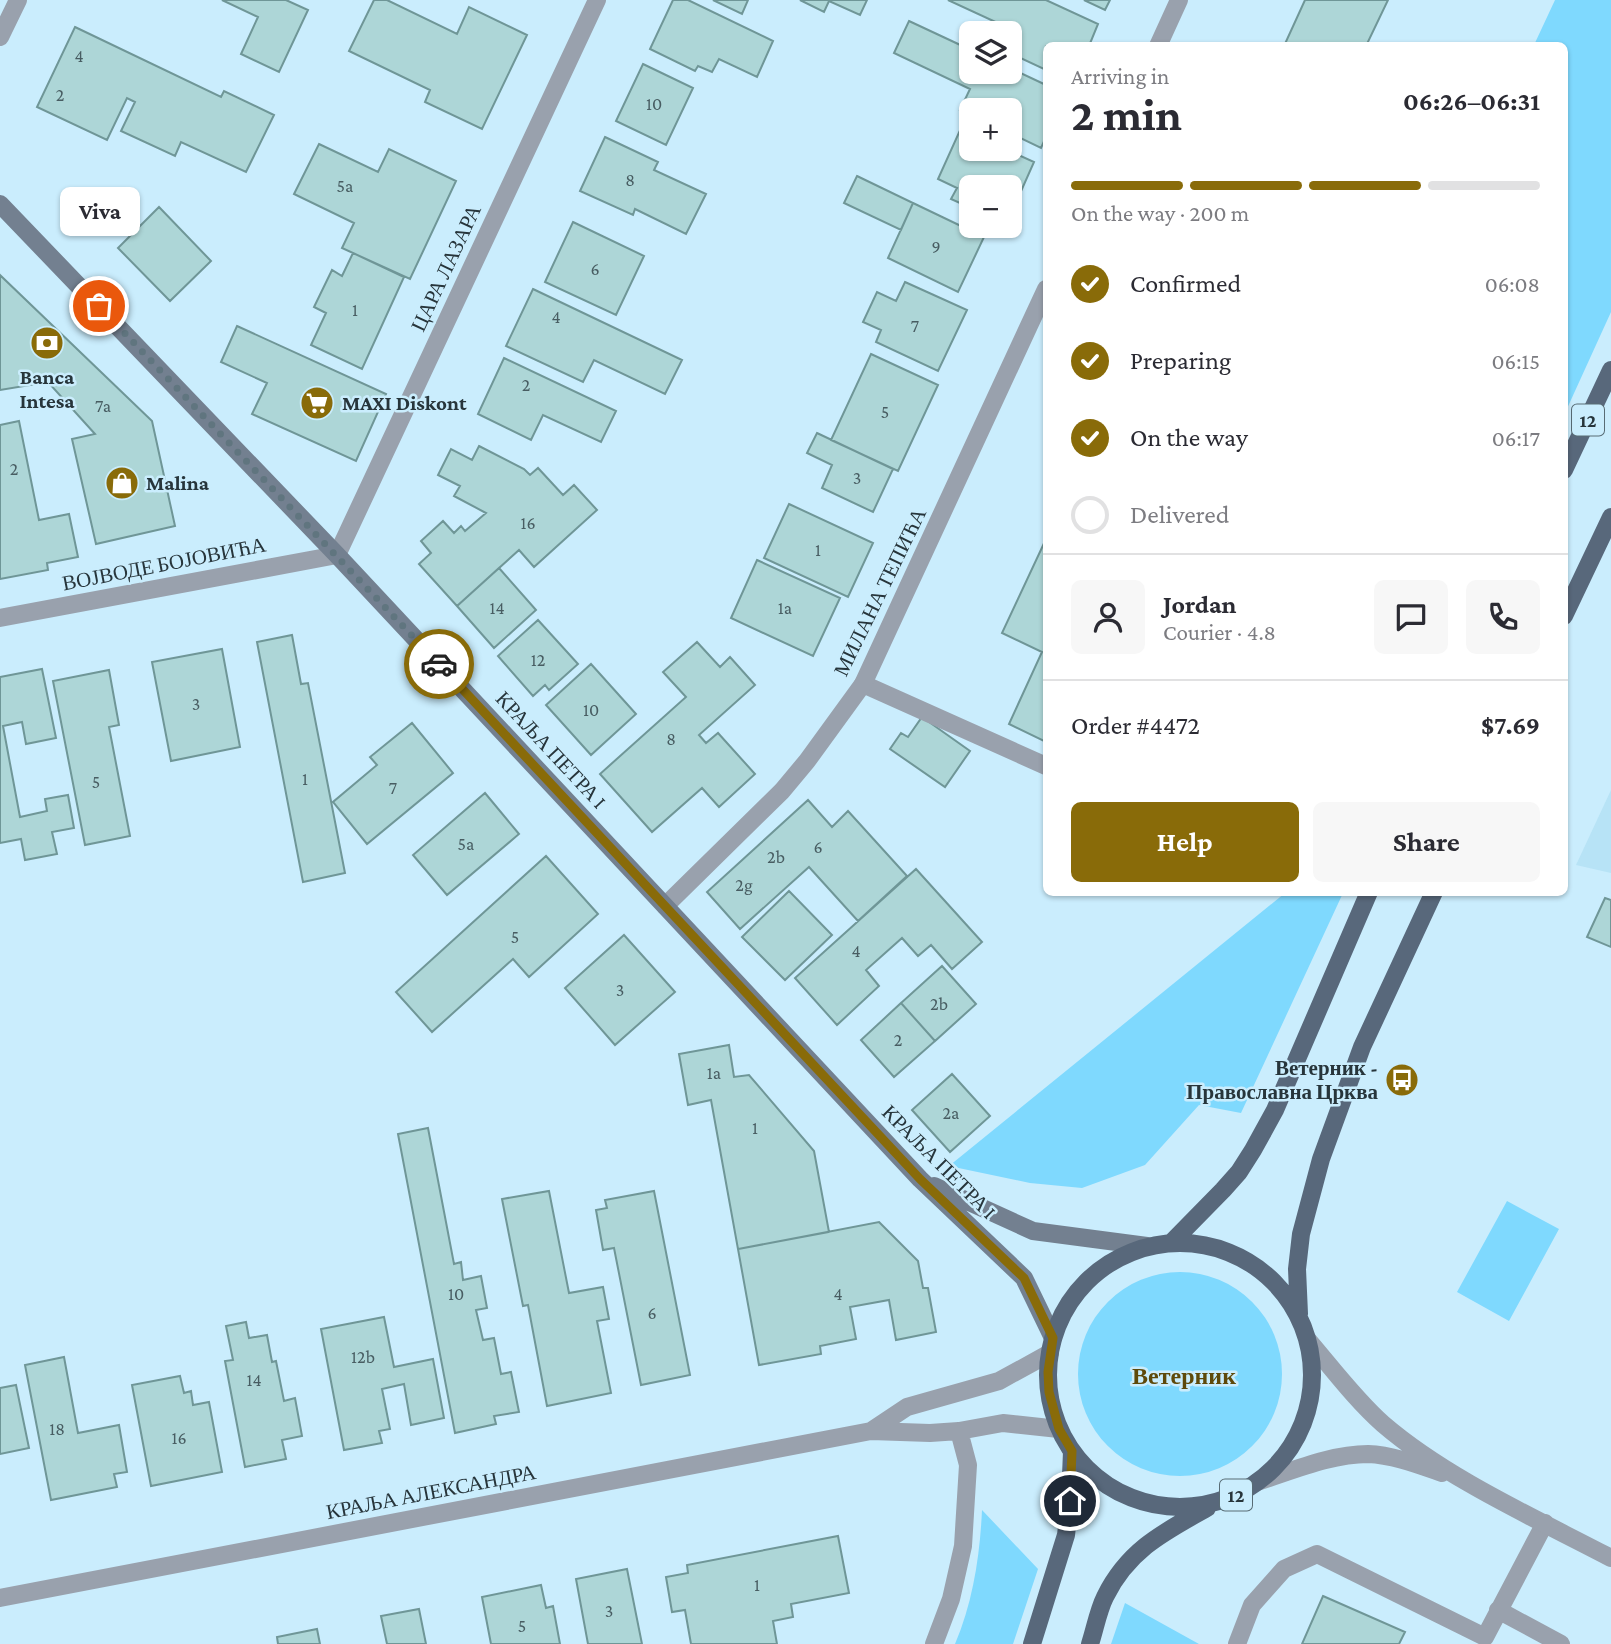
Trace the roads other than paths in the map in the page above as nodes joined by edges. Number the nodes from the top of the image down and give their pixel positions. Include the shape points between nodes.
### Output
1 (18, 0) edge
2 (597, 0) edge
3 (1180, 0) edge
4 (0, 37) edge
5 (1160, 42) edge
6 (0, 204) edge
7 (1043, 295) edge
8 (1611, 370) edge
9 (1568, 461) edge
10 (1611, 517) edge
11 (337, 555) junction
12 (1568, 608) edge
13 (0, 618) edge
14 (863, 684) junction
15 (1043, 765) edge
16 (1367, 896) edge
17 (1432, 896) edge
18 (665, 906) junction
19 (920, 1179) junction
20 (1171, 1243) junction
21 (1147, 1246) junction
22 (1300, 1318) junction
23 (1308, 1340) junction
24 (1051, 1346) junction
25 (1059, 1429) junction
26 (871, 1431) junction
27 (959, 1431) junction
28 (1072, 1451) junction
29 (1257, 1482) junction
30 (1469, 1482) junction
31 (1216, 1502) junction
32 (1545, 1523) junction
33 (1611, 1558) edge
34 (0, 1598) edge
35 (1498, 1610) junction
36 (933, 1644) edge
37 (1032, 1644) edge
38 (1090, 1644) edge
39 (1237, 1644) edge
40 (1561, 1644) edge

1 - 4 street
2 - 11 street, ЦАРА ЛАЗАРА
3 - 5 street
6 - 11 street, КРАЉА ПЕТРА I
7 - 14 street, МИЛАНА ТЕПИЋА
8 - 9 main road, 12
10 - 12 main road
11 - 13 street, ВОЈВОДЕ БОЈОВИЋА
11 - 18 street, КРАЉА ПЕТРА I
14 - 15 street
14 - 18 street, МИЛАНА ТЕПИЋА via 782,791
16 - 20 main road via 1275,1110 1253,1150 1231,1181
17 - 22 main road, 12 via 1362,1047 1321,1159 1300,1246
18 - 19 street, КРАЉА ПЕТРА I
19 - 21 street via 1033,1231
19 - 24 street, КРАЉА ПЕТРА I via 1024,1278
20 - 21 main road, 12
20 - 22 main road, 12 via 1216,1247 1247,1261 1274,1281
21 - 24 main road, 12 via 1126,1254 1088,1280 1061,1317
22 - 23 main road, 12
23 - 29 main road, 12 via 1312,1362 1308,1408 1289,1450
23 - 30 street via 1382,1423
24 - 25 main road, 12 via 1049,1392
24 - 26 street via 999,1381 907,1406
25 - 27 street via 1003,1423
25 - 28 main road, 12
26 - 27 street
26 - 34 street, КРАЉА АЛЕКСАНДРА
27 - 36 street via 968,1465 963,1546 951,1599
28 - 31 main road, 12 via 1104,1484 1136,1500 1170,1507
28 - 37 main road via 1066,1535
29 - 30 street via 1349,1455 1370,1454
29 - 31 main road, 12
30 - 32 street
31 - 38 main road, 12 via 1162,1533 1126,1562 1104,1598
32 - 33 street
32 - 35 street
35 - 39 street via 1485,1637 1317,1554 1284,1569 1252,1605
35 - 40 street

